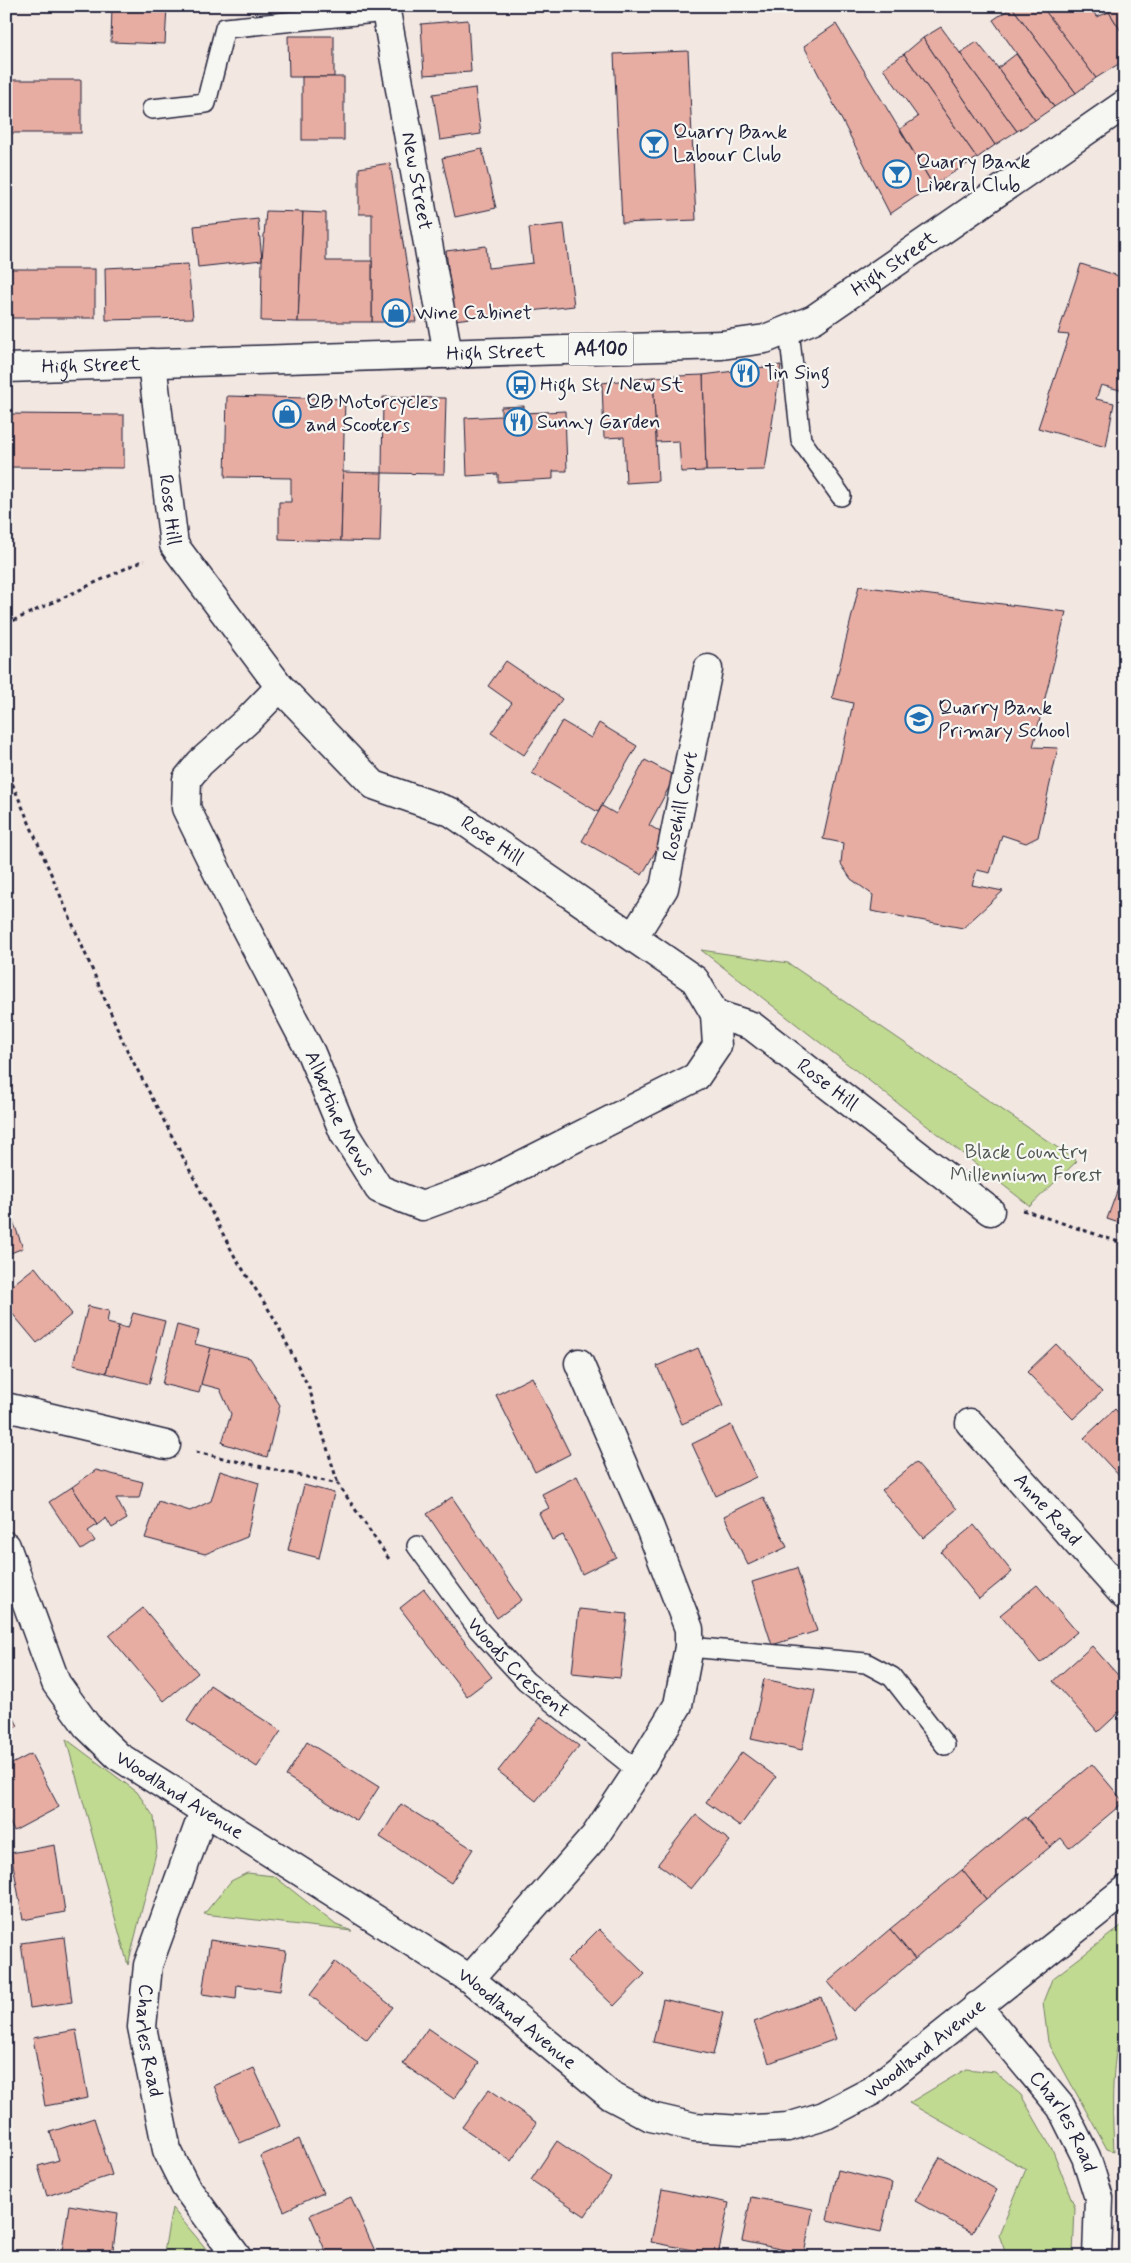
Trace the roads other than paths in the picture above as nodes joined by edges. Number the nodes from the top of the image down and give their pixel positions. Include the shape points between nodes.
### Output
1 (385, 9) edge
2 (1125, 104) edge
3 (152, 109) dead end
4 (789, 330) junction
5 (448, 354) junction
6 (152, 363) junction
7 (6, 368) edge
8 (841, 496) dead end
9 (708, 669) dead end
10 (280, 687) junction
11 (634, 936) junction
12 (715, 1014) junction
13 (990, 1211) road end
14 (579, 1363) dead end
15 (6, 1407) edge
16 (970, 1423) dead end
17 (166, 1445) road end
18 (6, 1546) edge
19 (417, 1546) road end
20 (1125, 1596) edge
21 (689, 1647) junction
22 (945, 1745) dead end
23 (638, 1771) junction
24 (204, 1811) junction
25 (1125, 1890) edge
26 (470, 1979) junction
27 (977, 2006) junction
28 (236, 2257) edge
29 (1097, 2257) edge

1 - 3 lane via 225,28 206,103
1 - 5 street, New Street
2 - 4 street, High Street / A4100 via 814,319
4 - 5 street, High Street / A4100 via 765,339 722,345
4 - 8 lane via 801,440
5 - 6 street, High Street / A4100
6 - 7 street, High Street / A4100
6 - 10 street, Rose Hill via 174,545
9 - 11 street, Rosehill Court via 664,888
10 - 11 street, Rose Hill via 374,785 451,812
10 - 12 street, Albertine Mews via 186,780 186,808 311,1053 344,1133 379,1189 422,1206 490,1181 696,1077 717,1046
11 - 12 street, Rose Hill via 694,980
12 - 13 street, Rose Hill via 752,1026
14 - 21 street via 654,1537 689,1629
15 - 17 street
16 - 20 street, Anne Road
18 - 24 street, Woodland Avenue via 56,1683 87,1726 118,1756
19 - 23 lane, Woods Crescent via 478,1629 526,1682
21 - 22 lane via 866,1663 892,1677
21 - 23 street via 678,1705
23 - 26 street via 595,1836
24 - 26 street, Woodland Avenue
24 - 28 street, Charles Road via 148,1965 142,2028 167,2150 185,2186
25 - 27 street, Woodland Avenue
26 - 27 street, Woodland Avenue via 612,2096 651,2117 694,2127 741,2130 788,2126 824,2116 872,2091
27 - 29 street, Charles Road via 1061,2107 1086,2157 1099,2198

